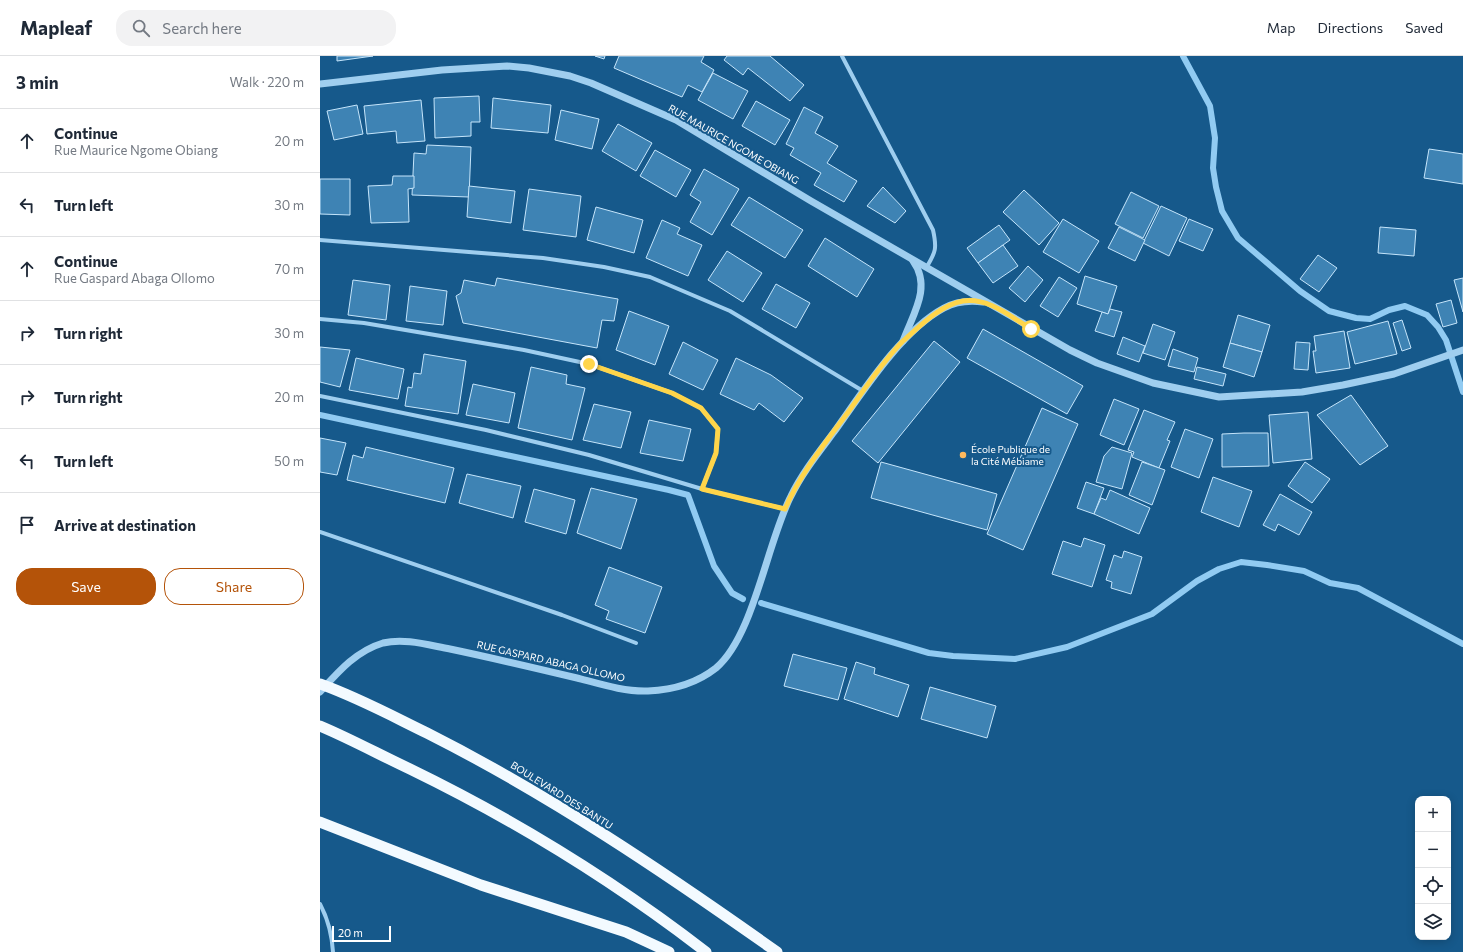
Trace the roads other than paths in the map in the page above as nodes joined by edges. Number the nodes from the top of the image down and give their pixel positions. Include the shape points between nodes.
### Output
1 (842, 56) edge
2 (320, 84) edge
3 (320, 240) edge
4 (913, 260) junction
5 (926, 268) junction
6 (985, 302) junction
7 (320, 319) edge
8 (902, 343) junction
9 (1463, 350) edge
10 (863, 391) junction
11 (320, 396) edge
12 (702, 489) junction
13 (785, 509) junction
14 (320, 532) edge
15 (636, 643) dead end
16 (320, 684) edge
17 (320, 692) edge
18 (320, 726) edge
19 (320, 822) edge
20 (320, 904) edge
21 (333, 952) edge
22 (669, 952) edge
23 (706, 952) edge
24 (777, 952) edge

1 - 5 street via 933,230 936,246
2 - 4 street, RUE MAURICE NGOME OBIANG via 492,67 529,68 570,76 614,92 676,120
3 - 10 street via 543,258 650,277 730,311
4 - 5 street, RUE MAURICE NGOME OBIANG
4 - 8 street via 919,271 922,286 920,298
5 - 6 street, RUE MAURICE NGOME OBIANG
6 - 8 street via 964,301 942,309
6 - 9 street via 1097,363 1153,383 1219,397 1302,392 1342,385 1394,374
7 - 12 street via 364,323 524,350 589,364 672,393 701,408 718,429 716,453
8 - 10 street, RUE GASPARD ABAGA OLLOMO
10 - 13 street, RUE GASPARD ABAGA OLLOMO via 791,495
11 - 12 street via 486,430 589,455
12 - 13 street
13 - 17 street, RUE GASPARD ABAGA OLLOMO via 743,628 732,651 715,668 693,682 647,691 614,687 416,642 396,641 369,649 357,656
14 - 15 street
16 - 24 highway, BOULEVARD DES BANTU via 345,693 454,747 542,795 657,868
18 - 23 highway via 464,796 540,838 655,913
19 - 22 highway via 481,885 626,932
20 - 21 street via 325,912

